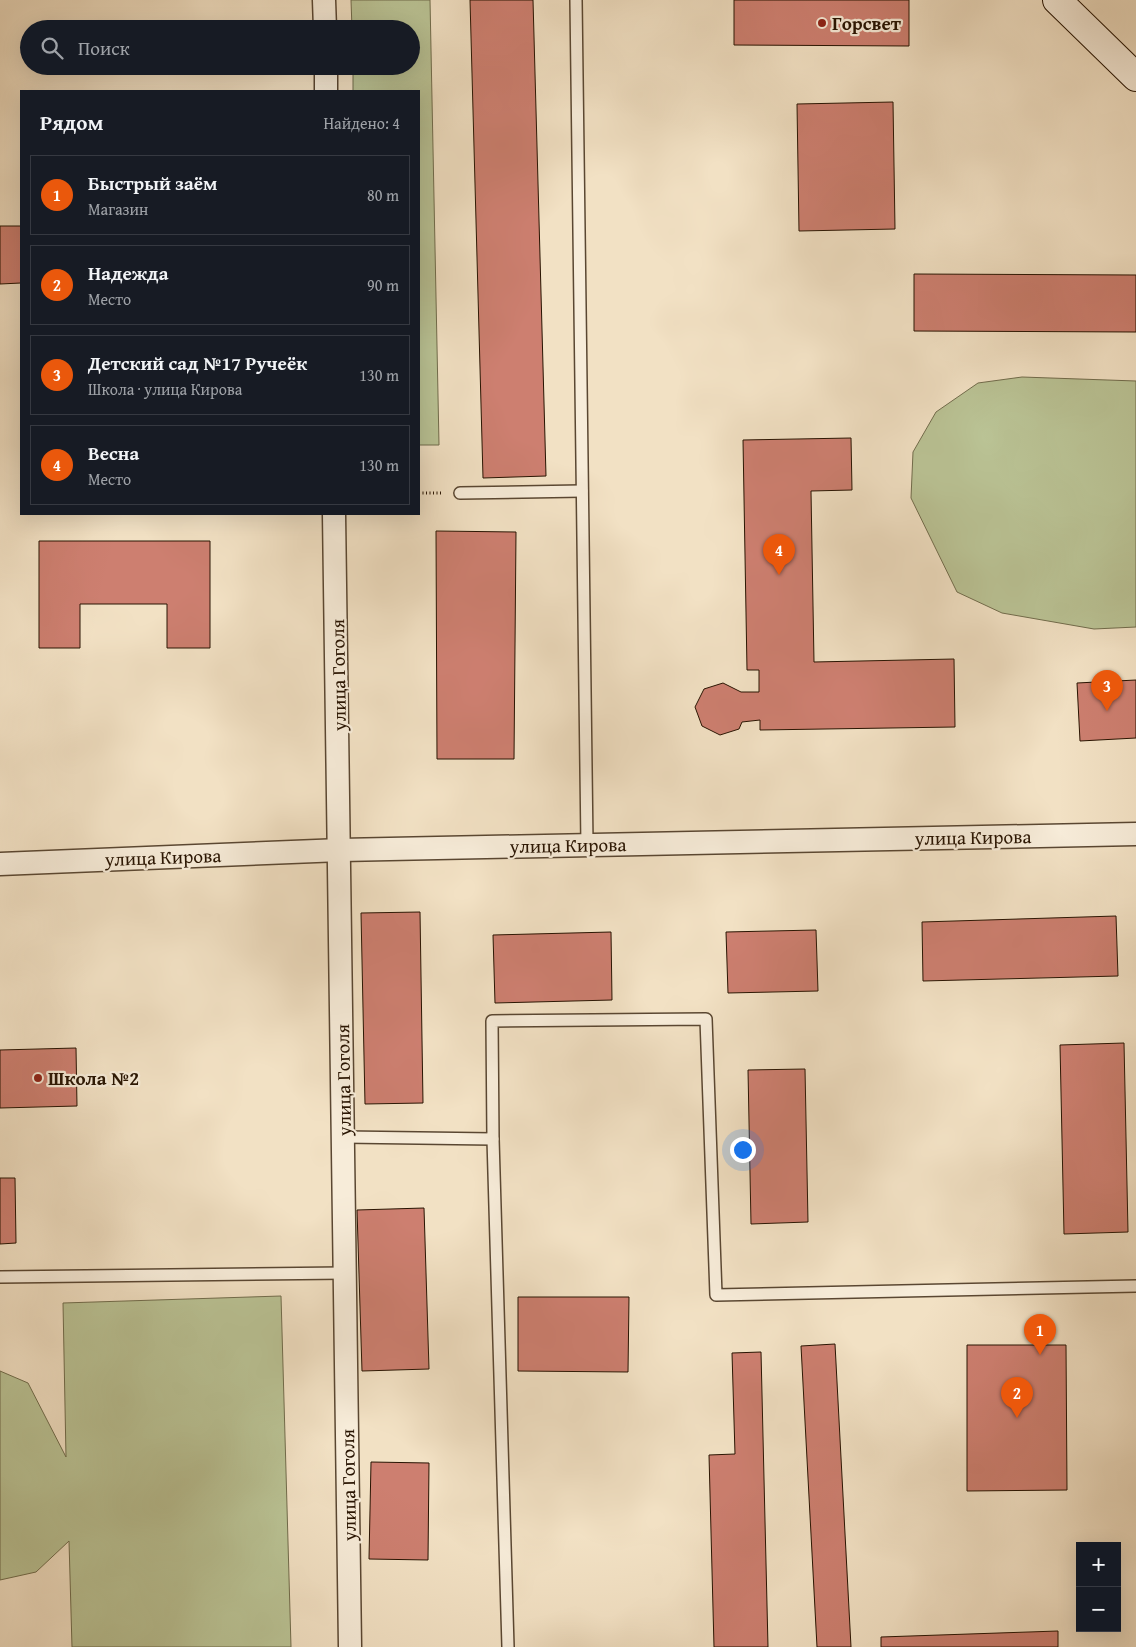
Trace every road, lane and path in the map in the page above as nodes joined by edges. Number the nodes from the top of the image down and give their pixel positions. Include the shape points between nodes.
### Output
1 (324, 0) edge
2 (576, 0) edge
3 (1057, 0) edge
4 (325, 20) edge
5 (326, 75) edge
6 (1136, 77) edge
7 (326, 90) edge
8 (582, 491) junction
9 (460, 493) dead end
10 (334, 515) edge
11 (1136, 834) edge
12 (587, 845) junction
13 (341, 850) junction
14 (0, 864) edge
15 (344, 1137) junction
16 (493, 1139) junction
17 (345, 1273) junction
18 (0, 1277) edge
19 (1136, 1286) edge
20 (350, 1647) edge
21 (508, 1647) edge

1 - 4 street
2 - 8 lane
3 - 6 street
5 - 7 street
8 - 9 lane
8 - 12 lane
10 - 13 street, улица Гоголя
11 - 12 street, улица Кирова
12 - 13 street, улица Кирова
13 - 14 street, улица Кирова
13 - 15 street, улица Гоголя
15 - 16 lane
15 - 17 street, улица Гоголя
16 - 19 lane via 492,1021 706,1019 716,1295
16 - 21 lane
17 - 18 lane
17 - 20 street, улица Гоголя

